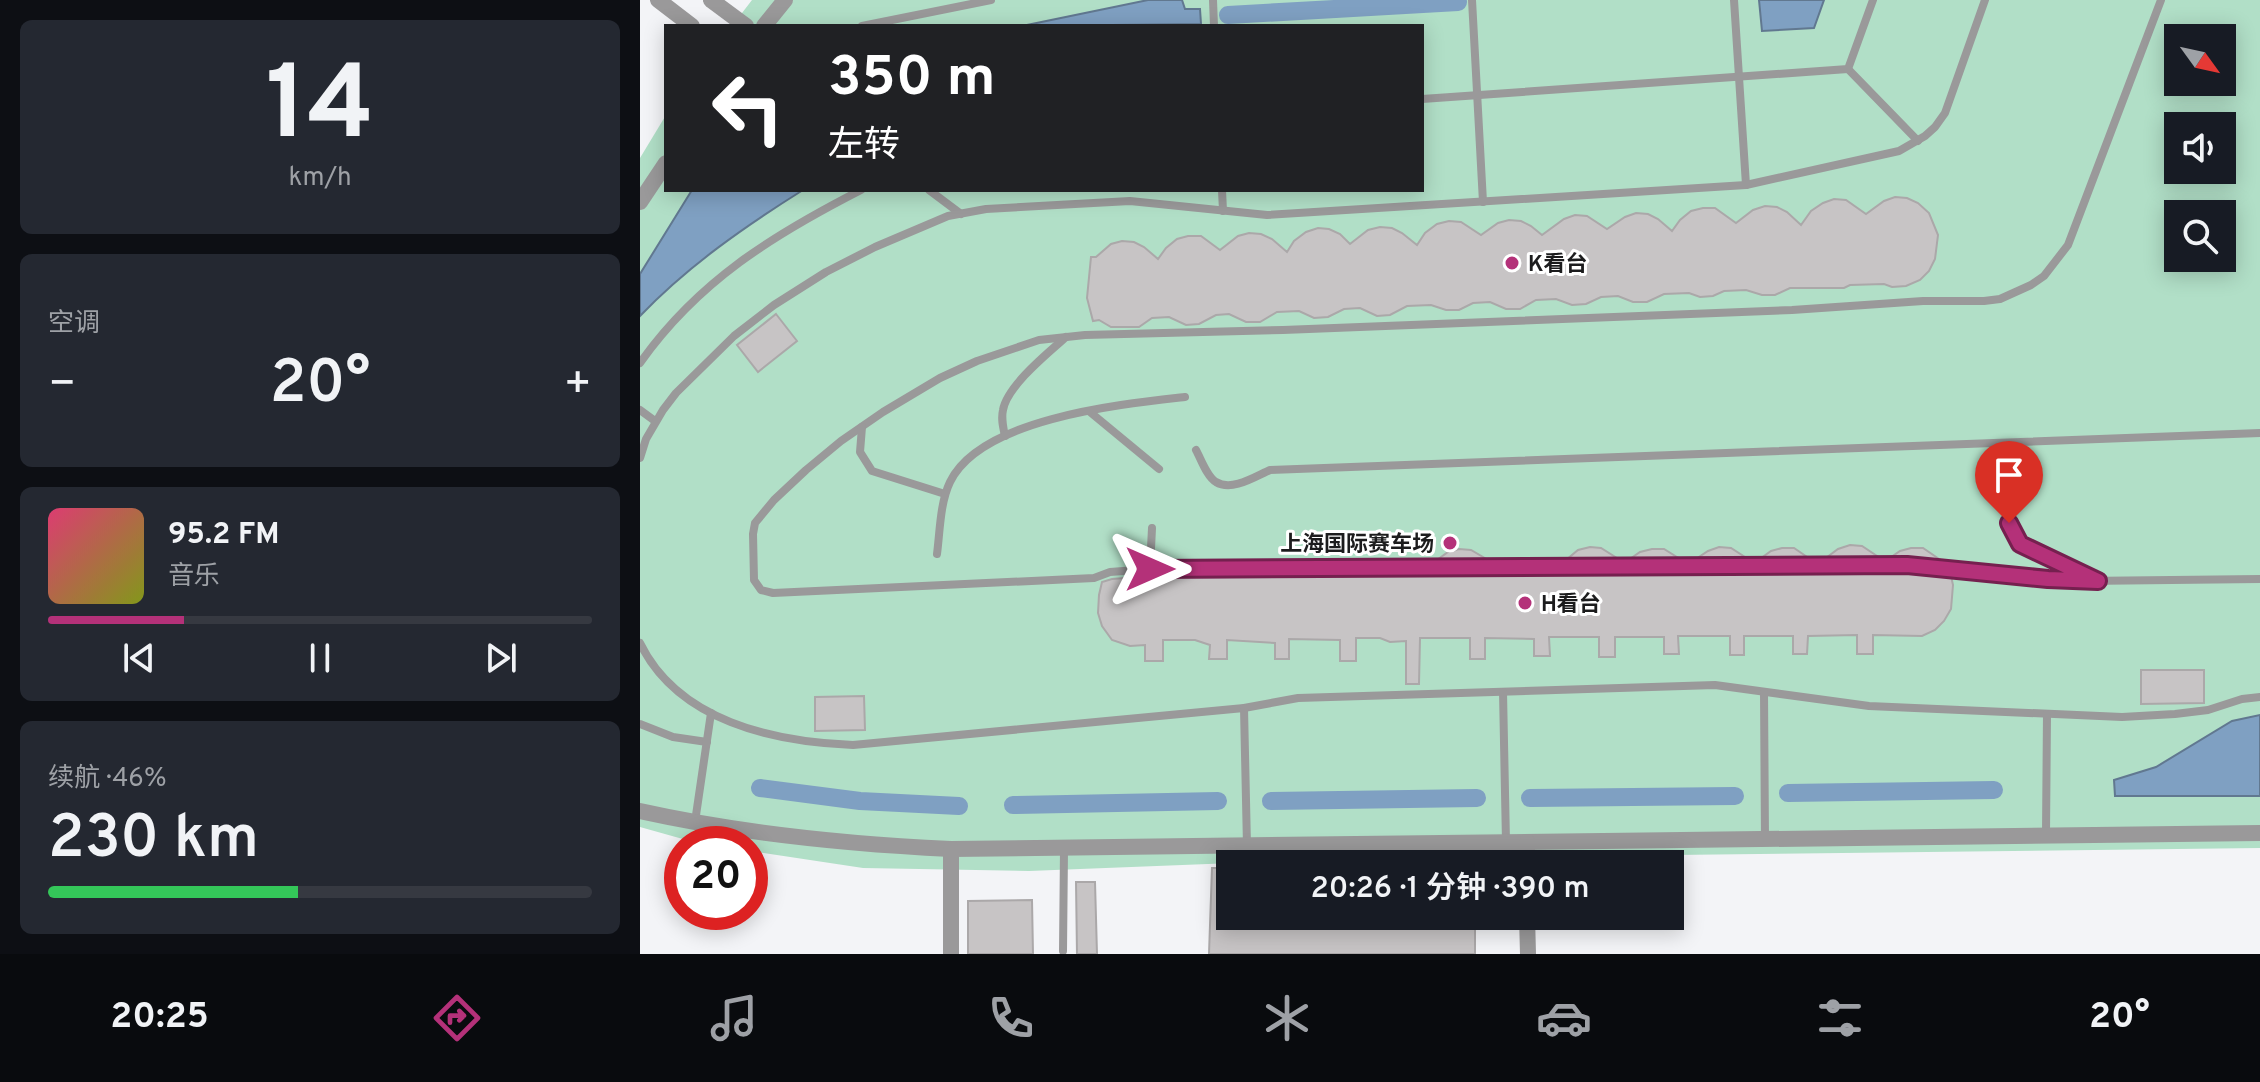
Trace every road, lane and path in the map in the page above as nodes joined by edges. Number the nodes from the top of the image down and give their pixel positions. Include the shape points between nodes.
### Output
1 (658, 0) edge
2 (711, 0) edge
3 (785, 0) edge
4 (991, 0) edge
5 (1213, 0) edge
6 (1472, 0) edge
7 (1734, 0) edge
8 (1873, 0) edge
9 (1985, 0) edge
10 (2161, 0) edge
11 (689, 24) edge
12 (743, 24) edge
13 (766, 24) edge
14 (872, 24) edge
15 (1214, 24) edge
16 (1848, 69) junction
17 (1739, 78) junction
18 (1477, 95) junction
19 (1424, 99) edge
20 (1918, 141) junction
21 (664, 166) edge
22 (1746, 185) junction
23 (857, 192) edge
24 (932, 192) edge
25 (1222, 192) edge
26 (640, 202) edge
27 (1483, 202) junction
28 (1223, 211) junction
29 (961, 214) junction
30 (1067, 336) junction
31 (640, 363) edge
32 (1185, 397) dead end
33 (640, 410) edge
34 (1090, 412) junction
35 (655, 421) junction
36 (862, 427) junction
37 (2260, 433) edge
38 (1005, 436) junction
39 (1196, 450) dead end
40 (640, 458) edge
41 (1159, 469) dead end
42 (945, 494) junction
43 (2009, 523) dead end
44 (1152, 528) dead end
45 (937, 554) dead end
46 (1150, 569) junction
47 (2260, 579) edge
48 (2098, 581) junction
49 (640, 643) edge
50 (1503, 692) junction
51 (1764, 692) junction
52 (2260, 697) edge
53 (1244, 708) junction
54 (711, 713) junction
55 (2047, 714) junction
56 (640, 724) edge
57 (707, 742) junction
58 (640, 811) edge
59 (695, 822) junction
60 (2260, 833) edge
61 (2046, 834) junction
62 (1765, 839) junction
63 (1527, 842) junction
64 (1506, 843) junction
65 (1247, 846) junction
66 (951, 849) junction
67 (1064, 849) junction
68 (1527, 850) edge
69 (1527, 930) edge
70 (1063, 951) dead end
71 (951, 954) edge
72 (1528, 954) edge

1 - 11 street
2 - 12 street
3 - 13 street
4 - 14 lane
5 - 15 lane
6 - 18 lane
7 - 17 lane
8 - 16 lane
9 - 20 lane via 1945,113
10 - 30 lane via 2068,245 2044,276 2000,299
16 - 17 lane
16 - 20 lane
17 - 18 lane
17 - 22 lane
18 - 19 lane
18 - 27 lane
20 - 22 lane via 1899,151
21 - 26 street
22 - 27 lane
23 - 31 lane via 741,260 677,315
24 - 29 lane
25 - 28 lane
27 - 28 lane via 1267,215
28 - 29 lane via 1130,201
29 - 35 lane via 875,247 774,305 734,336
30 - 36 lane via 977,361
30 - 38 lane via 1032,367 1005,404
32 - 34 lane
33 - 35 lane
34 - 38 lane via 1030,424
34 - 41 lane
35 - 40 lane
36 - 42 lane via 860,452 872,471
36 - 46 lane via 806,470 755,523 754,580 761,590 1094,578
37 - 39 lane via 1270,470 1227,485 1213,480
38 - 42 lane via 964,463
42 - 45 lane
43 - 48 lane via 2020,544
44 - 46 lane
46 - 48 lane via 1907,565
47 - 48 lane
49 - 54 lane via 666,682
50 - 51 lane via 1715,685
50 - 53 lane via 1298,698
50 - 64 lane
51 - 55 lane via 1869,706
51 - 62 lane
52 - 55 lane via 2175,714
53 - 54 lane via 853,745 782,738
53 - 65 lane
54 - 57 lane
55 - 61 lane
56 - 57 lane
57 - 59 lane
58 - 59 street
59 - 66 street via 815,840
60 - 61 street
61 - 62 street
62 - 63 street
63 - 64 street
63 - 68 street
64 - 65 street
65 - 67 street
66 - 67 street
66 - 71 street
67 - 70 lane
69 - 72 street

